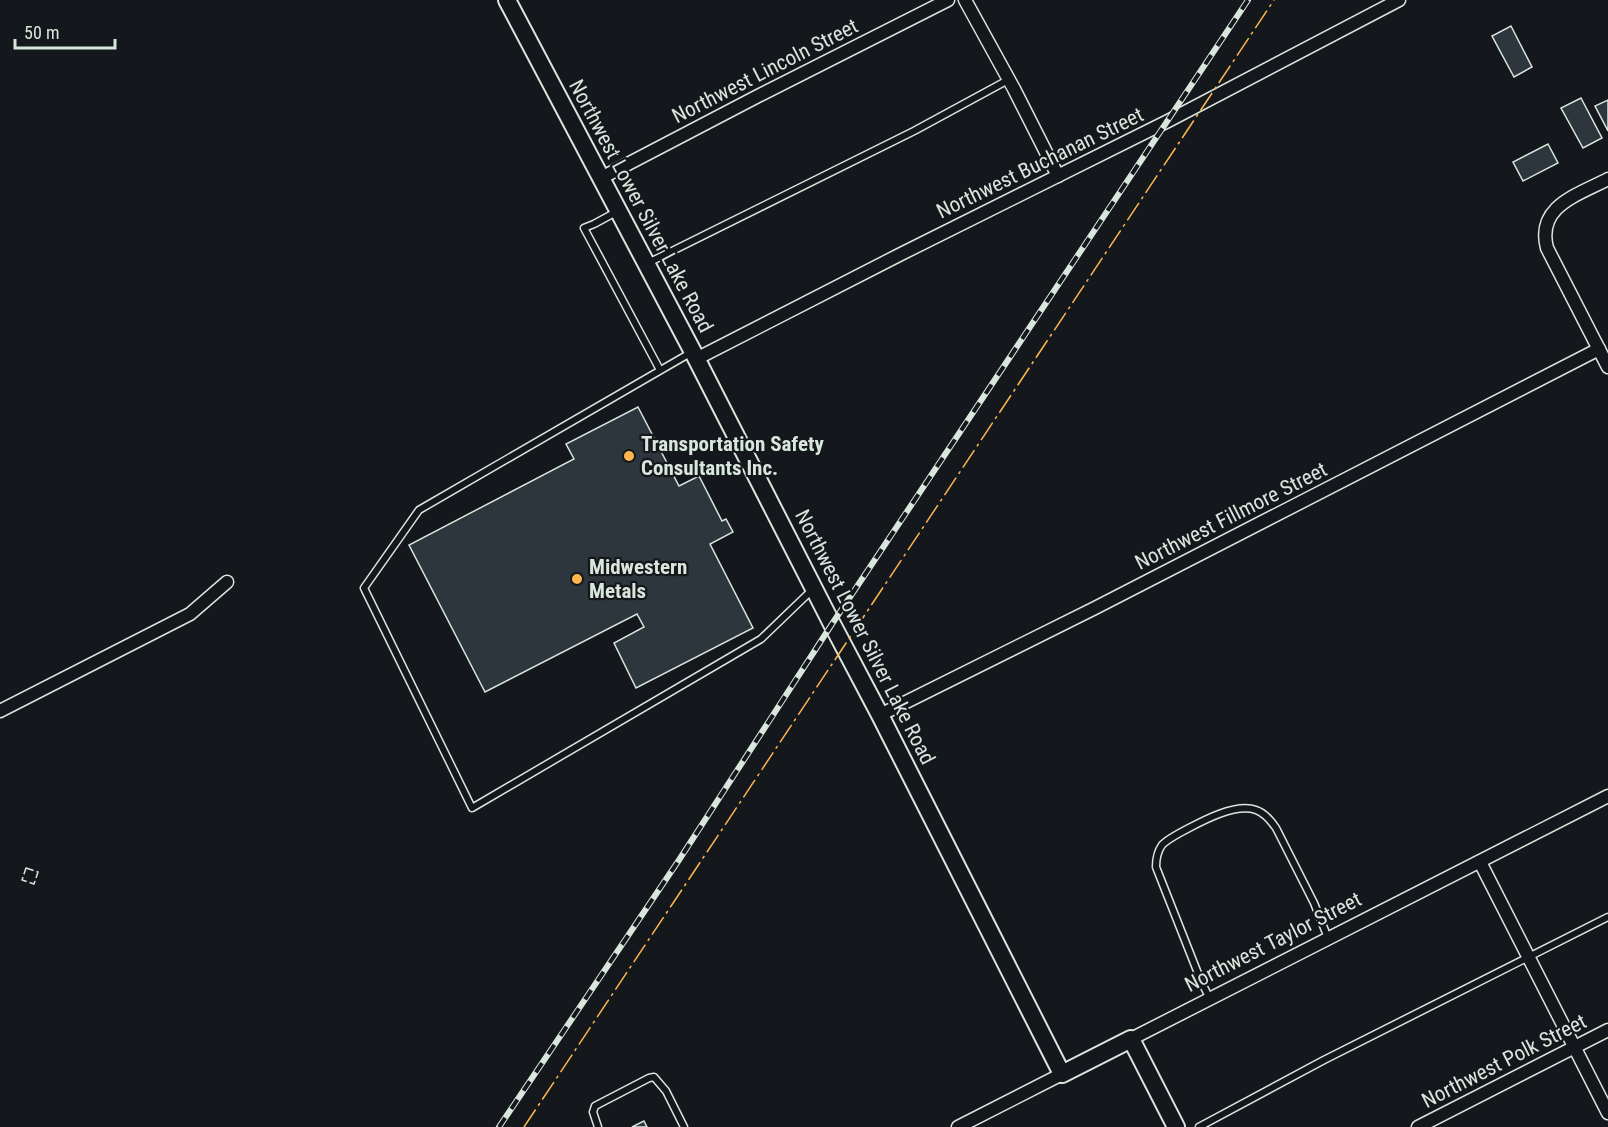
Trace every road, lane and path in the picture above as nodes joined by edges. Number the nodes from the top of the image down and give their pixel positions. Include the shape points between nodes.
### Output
1 (507, 0) edge
2 (948, 0) edge
3 (965, 0) edge
4 (1399, 0) edge
5 (1008, 80) junction
6 (1058, 176) junction
7 (601, 178) junction
8 (1608, 180) edge
9 (618, 211) junction
10 (646, 264) junction
11 (1599, 349) junction
12 (695, 355) junction
13 (1608, 367) edge
14 (660, 370) junction
15 (227, 582) dead end
16 (814, 589) junction
17 (0, 711) edge
18 (880, 715) junction
19 (1608, 796) edge
20 (1480, 862) junction
21 (1608, 917) edge
22 (1328, 939) junction
23 (1528, 957) junction
24 (1210, 999) junction
25 (1608, 1030) edge
26 (1131, 1039) junction
27 (1574, 1047) junction
28 (1062, 1074) junction
29 (1608, 1113) edge
30 (598, 1127) edge
31 (684, 1127) edge
32 (958, 1127) edge
33 (1176, 1127) edge
34 (1199, 1127) edge
35 (1418, 1127) edge

1 - 7 street, Northwest Lower Silver Lake Road
2 - 7 street, Northwest Lincoln Street
3 - 5 street
4 - 6 street, Northwest Buchanan Street
5 - 6 street
5 - 10 lane
6 - 12 street, Northwest Buchanan Street
7 - 9 street, Northwest Lower Silver Lake Road
8 - 11 street via 1558,206 1545,227 1547,248
9 - 10 street, Northwest Lower Silver Lake Road
9 - 14 lane via 584,228
10 - 12 street, Northwest Lower Silver Lake Road
11 - 13 street
11 - 18 street, Northwest Fillmore Street
12 - 14 lane
12 - 16 street, Northwest Lower Silver Lake Road
14 - 16 lane via 419,510 364,588 472,808 761,639
15 - 17 street via 190,614
16 - 18 street, Northwest Lower Silver Lake Road
18 - 28 street, Northwest Lower Silver Lake Road
19 - 20 street, Northwest Taylor Street
20 - 22 street, Northwest Taylor Street
20 - 23 street
21 - 23 lane
22 - 24 street, Northwest Taylor Street
22 - 24 lane via 1314,903 1268,818 1256,810 1241,809 1219,814 1184,831 1163,843 1156,867
23 - 27 street
23 - 34 lane
24 - 26 street, Northwest Taylor Street
25 - 27 street, Northwest Polk Street
26 - 28 street, Northwest Taylor Street
26 - 33 street
27 - 29 street
27 - 35 street, Northwest Polk Street
28 - 32 street, Northwest Taylor Street
30 - 31 lane via 595,1106 654,1077 666,1091

